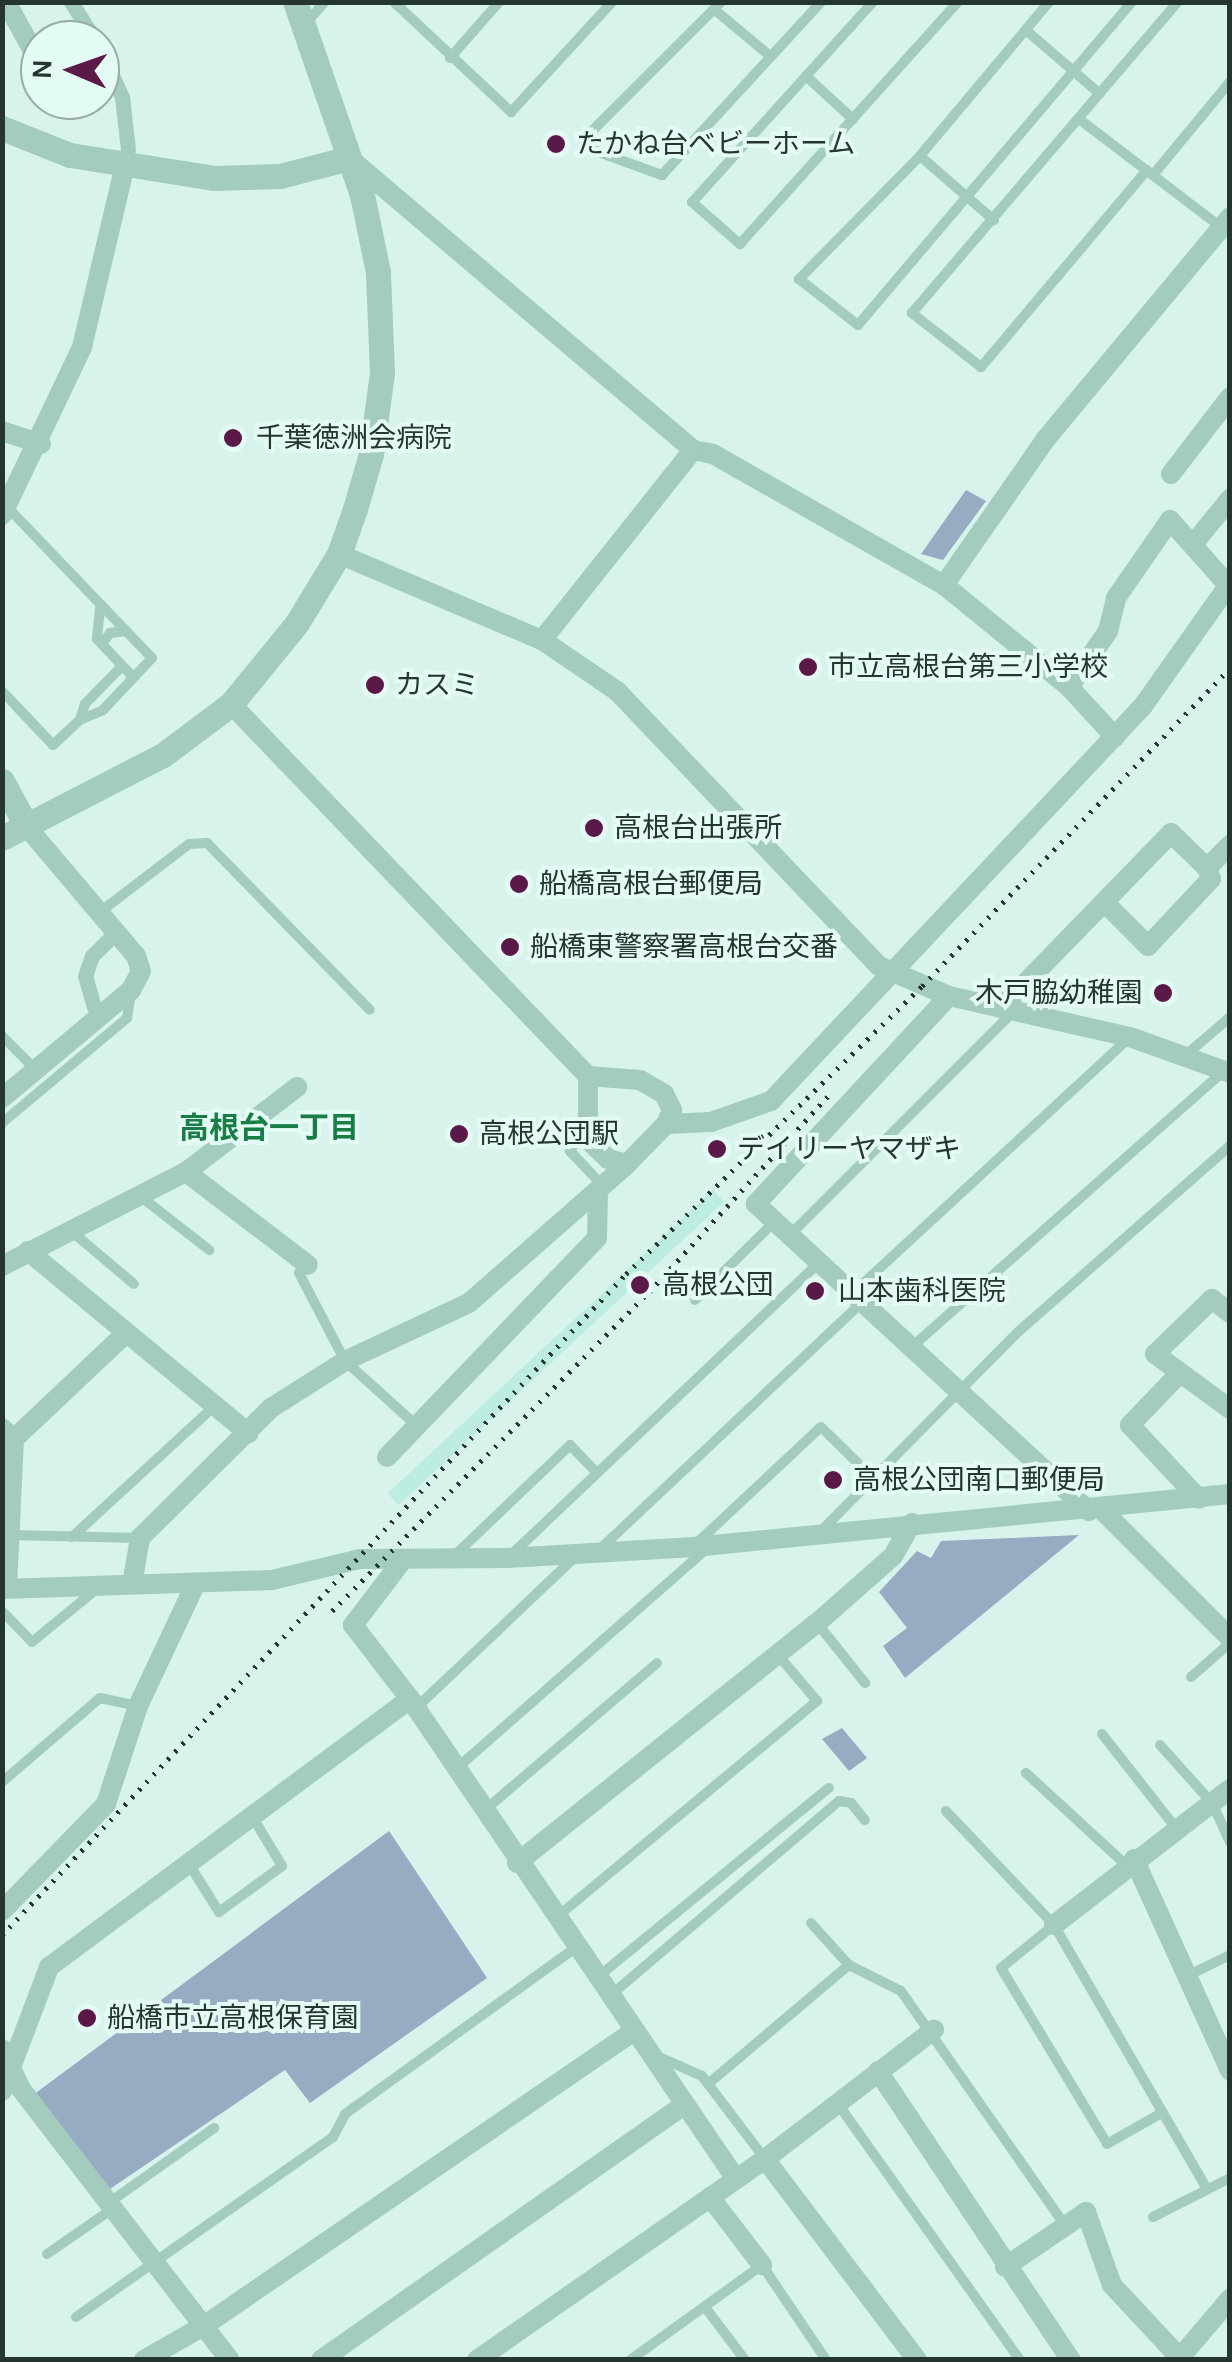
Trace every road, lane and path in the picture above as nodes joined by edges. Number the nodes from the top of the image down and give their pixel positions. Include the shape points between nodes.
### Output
1 (6, 2) edge
2 (325, 2) edge
3 (394, 2) edge
4 (499, 2) edge
5 (612, 2) edge
6 (821, 2) edge
7 (873, 2) edge
8 (958, 2) edge
9 (1049, 2) edge
10 (1132, 2) edge
11 (1178, 2) edge
12 (718, 6) edge
13 (299, 14) edge
14 (20, 27) edge
15 (1026, 30) junction
16 (770, 56) junction
17 (450, 58) junction
18 (1074, 73) junction
19 (806, 76) junction
20 (1230, 82) edge
21 (120, 94) edge
22 (1100, 94) junction
23 (853, 119) junction
24 (1079, 119) junction
25 (2, 128) edge
26 (920, 156) junction
27 (126, 157) junction
28 (349, 158) junction
29 (1150, 173) junction
30 (966, 197) junction
31 (994, 220) junction
32 (1225, 222) edge
33 (1230, 398) edge
34 (2, 432) edge
35 (41, 444) junction
36 (693, 450) junction
37 (1171, 474) dead end
38 (1230, 499) edge
39 (5, 510) edge
40 (1194, 543) junction
41 (339, 554) junction
42 (944, 584) junction
43 (1229, 584) edge
44 (100, 609) junction
45 (126, 631) junction
46 (542, 640) junction
47 (102, 644) junction
48 (122, 666) junction
49 (134, 678) junction
50 (1069, 687) junction
51 (2, 691) edge
52 (230, 704) junction
53 (80, 720) junction
54 (1115, 737) junction
55 (2, 782) edge
56 (28, 827) junction
57 (2, 838) edge
58 (1230, 845) edge
59 (1207, 868) junction
60 (1104, 903) junction
61 (99, 913) junction
62 (110, 938) dead end
63 (890, 972) junction
64 (131, 990) junction
65 (949, 996) junction
66 (94, 1007) dead end
67 (370, 1010) dead end
68 (1007, 1010) junction
69 (1230, 1017) edge
70 (2, 1036) edge
71 (1130, 1037) junction
72 (1186, 1055) junction
73 (36, 1070) junction
74 (1227, 1072) edge
75 (598, 1078) junction
76 (298, 1087) dead end
77 (2, 1098) edge
78 (588, 1115) junction
79 (669, 1117) junction
80 (2, 1123) edge
81 (1230, 1146) edge
82 (628, 1164) junction
83 (186, 1172) junction
84 (601, 1189) junction
85 (140, 1196) junction
86 (784, 1227) junction
87 (71, 1231) junction
88 (210, 1250) dead end
89 (28, 1251) junction
90 (822, 1260) junction
91 (308, 1264) joint
92 (2, 1266) edge
93 (134, 1284) dead end
94 (861, 1295) junction
95 (696, 1300) dead end
96 (1230, 1313) edge
97 (125, 1334) junction
98 (914, 1345) junction
99 (346, 1361) junction
100 (1180, 1373) junction
101 (962, 1390) junction
102 (211, 1409) junction
103 (1230, 1409) edge
104 (416, 1426) junction
105 (248, 1433) junction
106 (8, 1434) edge
107 (387, 1457) dead end
108 (595, 1472) junction
109 (872, 1478) junction
110 (1230, 1494) edge
111 (1200, 1499) junction
112 (1096, 1511) junction
113 (912, 1524) junction
114 (819, 1532) junction
115 (10, 1535) junction
116 (72, 1537) junction
117 (140, 1538) junction
118 (702, 1546) junction
119 (588, 1553) junction
120 (508, 1558) junction
121 (450, 1560) junction
122 (402, 1561) junction
123 (196, 1583) junction
124 (132, 1584) junction
125 (100, 1586) junction
126 (5, 1588) edge
127 (2, 1611) edge
128 (817, 1623) junction
129 (1230, 1640) edge
130 (777, 1654) junction
131 (658, 1664) dead end
132 (1191, 1676) dead end
133 (864, 1683) dead end
134 (413, 1703) junction
135 (138, 1706) junction
136 (1102, 1734) dead end
137 (1160, 1745) dead end
138 (456, 1770) junction
139 (1026, 1773) dead end
140 (2, 1782) edge
141 (828, 1788) dead end
142 (1230, 1789) edge
143 (1212, 1803) junction
144 (484, 1811) junction
145 (946, 1811) dead end
146 (252, 1815) junction
147 (865, 1820) dead end
148 (1176, 1828) junction
149 (1230, 1842) edge
150 (1130, 1862) junction
151 (188, 1863) junction
152 (517, 1863) junction
153 (2, 1911) edge
154 (557, 1917) junction
155 (811, 1923) dead end
156 (1054, 1926) junction
157 (579, 1946) junction
158 (1230, 1955) edge
159 (849, 1965) junction
160 (599, 1976) junction
161 (1186, 1976) junction
162 (611, 1995) junction
163 (934, 2030) junction
164 (634, 2031) junction
165 (647, 2052) junction
166 (7, 2058) edge
167 (878, 2071) junction
168 (1230, 2071) edge
169 (708, 2084) junction
170 (2, 2091) edge
171 (837, 2102) junction
172 (684, 2106) junction
173 (1163, 2112) junction
174 (214, 2128) dead end
175 (765, 2159) junction
176 (736, 2178) junction
177 (1230, 2178) edge
178 (1207, 2189) junction
179 (710, 2197) junction
180 (112, 2205) junction
181 (1153, 2217) dead end
182 (1065, 2225) junction
183 (47, 2254) dead end
184 (158, 2264) junction
185 (762, 2265) junction
186 (1004, 2267) junction
187 (1230, 2299) edge
188 (705, 2307) junction
189 (76, 2317) dead end
190 (205, 2326) junction
191 (1180, 2359) edge
192 (144, 2360) edge
193 (230, 2360) edge
194 (321, 2360) edge
195 (477, 2360) edge
196 (630, 2360) edge
197 (745, 2360) edge
198 (826, 2360) edge
199 (917, 2360) edge
200 (1020, 2360) edge
201 (1071, 2360) edge

1 - 14 street
2 - 13 lane
3 - 17 lane
4 - 17 lane
5 - 17 lane via 510,112
6 - 16 lane
7 - 19 lane
8 - 23 lane
9 - 15 lane
10 - 18 lane
11 - 22 lane
12 - 16 lane
12 - 16 lane via 583,140 590,148 662,175
13 - 28 street
15 - 18 lane
15 - 26 lane
18 - 22 lane
18 - 30 lane
19 - 23 lane
19 - 23 lane via 692,202 740,244
20 - 29 lane
21 - 27 street
22 - 24 lane
24 - 29 lane
24 - 31 lane
25 - 27 street via 52,150
26 - 30 lane
26 - 30 lane via 799,279 858,325
27 - 28 street via 257,179
27 - 35 street via 82,346
28 - 36 street
28 - 41 street via 378,272 382,373 365,480
29 - 31 lane via 981,367 912,313
29 - 32 lane
30 - 31 lane
32 - 42 street via 1045,440
33 - 37 street
34 - 35 street
35 - 39 street
36 - 42 street via 713,454
36 - 46 street
38 - 40 street
39 - 44 lane
40 - 43 street
40 - 50 street via 1170,520 1116,598 1108,631
41 - 46 street
41 - 52 street via 297,622
42 - 50 street
43 - 54 street
44 - 45 lane
44 - 47 lane via 96,639
45 - 47 lane via 110,633
45 - 49 lane via 152,658
46 - 63 street via 617,691
47 - 48 lane
48 - 49 lane
48 - 53 lane via 85,704
49 - 53 lane via 103,710
50 - 54 street
51 - 53 lane via 54,745
52 - 56 street via 164,756
52 - 75 street
54 - 63 street
55 - 56 street
56 - 57 street
56 - 61 street
58 - 59 street
59 - 60 street via 1171,832
59 - 60 street via 1210,879 1148,946
60 - 68 street
61 - 64 street via 140,964
61 - 67 lane via 189,844 207,843
62 - 66 street via 92,956 85,976
63 - 65 street
63 - 79 street via 771,1101 739,1115 694,1122
64 - 73 street
64 - 80 lane via 126,1018
65 - 68 street
65 - 86 street via 756,1204
68 - 71 street
68 - 86 lane
69 - 72 lane
70 - 73 lane
71 - 72 street
71 - 94 lane
72 - 74 street
73 - 77 street
74 - 98 lane
75 - 78 street
75 - 79 street via 640,1080 664,1094
76 - 83 street
78 - 82 street via 588,1140 608,1160
78 - 84 lane via 570,1151
79 - 82 street
81 - 101 lane via 1018,1332
82 - 84 street
83 - 85 street
83 - 91 street
84 - 99 street via 469,1303
84 - 104 street via 597,1238
85 - 87 street
85 - 88 lane
86 - 90 street
86 - 95 lane
87 - 89 street
87 - 93 lane
89 - 92 street
89 - 97 street
90 - 94 street
90 - 108 lane
91 - 99 lane via 298,1273
94 - 98 street
94 - 119 lane
96 - 100 street via 1212,1299 1156,1354
97 - 102 street
97 - 106 street
98 - 101 street
99 - 104 lane
99 - 105 street via 271,1408
100 - 103 street
100 - 111 street via 1130,1425
101 - 109 lane
101 - 112 street
102 - 105 street
102 - 116 lane
104 - 107 street
105 - 117 street
106 - 115 street
108 - 120 lane
108 - 121 lane via 570,1445
109 - 114 lane
109 - 118 lane via 822,1427
110 - 111 street
111 - 112 street
112 - 113 street
112 - 129 street
113 - 114 street
113 - 128 street via 894,1556
114 - 118 street
115 - 116 lane
115 - 126 street
116 - 117 lane
117 - 124 street
118 - 119 street
118 - 138 lane
119 - 120 street
119 - 134 lane
120 - 121 street
121 - 122 street
122 - 123 street via 360,1558 272,1580
122 - 134 street via 353,1626
123 - 124 street
123 - 135 street
124 - 125 street
125 - 126 street
125 - 127 lane via 32,1642
128 - 130 street
128 - 133 lane
129 - 132 lane
130 - 152 street
130 - 154 lane via 817,1702
131 - 144 lane
134 - 138 street
134 - 146 street
135 - 140 lane via 100,1698
135 - 153 street via 106,1804
136 - 148 lane
137 - 143 lane
138 - 144 street
139 - 150 lane
141 - 160 lane
142 - 143 street
143 - 148 street
143 - 149 lane
144 - 152 street
145 - 156 lane
146 - 151 street
146 - 151 lane via 282,1866 219,1912
147 - 162 lane via 839,1801
148 - 150 street
150 - 156 street
150 - 161 street
151 - 166 street via 49,1967
152 - 154 street
154 - 157 street
155 - 159 lane
156 - 173 lane
156 - 173 lane via 1002,1968 1106,2144
157 - 160 street
157 - 184 lane via 346,2114 333,2137
158 - 161 lane
159 - 163 lane via 901,1991
159 - 169 lane
160 - 162 street
161 - 168 street
162 - 164 street
163 - 167 street
163 - 182 lane
164 - 165 street
164 - 190 street
165 - 169 lane
165 - 172 street
166 - 170 street
166 - 180 street
167 - 171 street
167 - 186 street
169 - 175 lane
171 - 175 street
171 - 200 lane
172 - 176 street
172 - 194 street
173 - 178 lane
174 - 180 lane
175 - 176 street
175 - 199 street
176 - 179 street
177 - 178 lane
178 - 181 lane
179 - 185 street
179 - 195 street
180 - 183 lane
180 - 184 street
182 - 186 street
182 - 191 street via 1086,2212 1112,2285
184 - 189 lane
184 - 190 street
185 - 188 lane
185 - 198 lane
186 - 201 street
187 - 191 street
188 - 196 lane
188 - 197 lane
190 - 192 street
190 - 193 street

